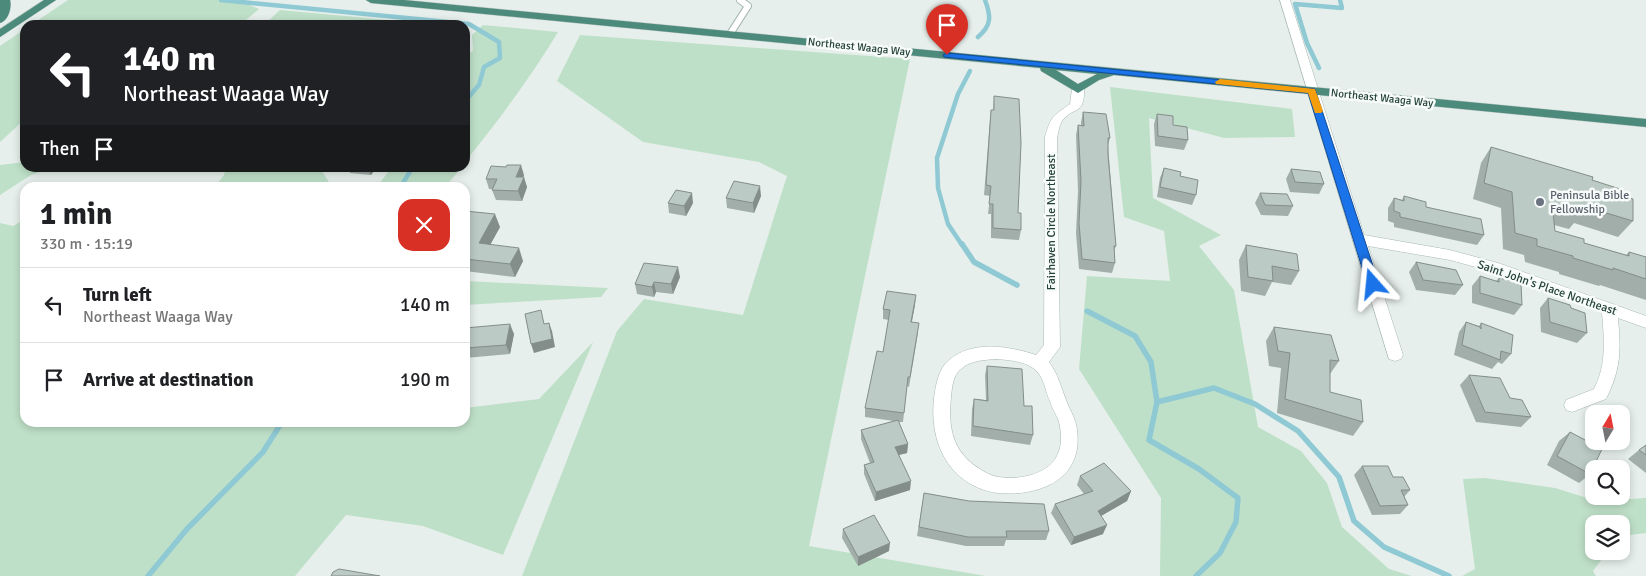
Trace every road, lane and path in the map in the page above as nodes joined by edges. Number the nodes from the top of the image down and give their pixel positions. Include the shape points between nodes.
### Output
1 (5, 0) edge
2 (51, 0) edge
3 (371, 0) edge
4 (740, 0) edge
5 (1285, 0) edge
6 (0, 20) edge
7 (21, 20) edge
8 (20, 21) edge
9 (0, 34) edge
10 (730, 34) junction
11 (1026, 63) junction
12 (1116, 72) junction
13 (1078, 89) junction
14 (1312, 91) junction
15 (1646, 123) edge
16 (1359, 239) junction
17 (1610, 310) junction
18 (1646, 322) edge
19 (1395, 354) dead end
20 (1039, 363) junction
21 (1572, 405) dead end

1 - 6 highway
2 - 7 highway
3 - 10 highway, Northeast Waaga Way
4 - 10 lane via 748,6
5 - 14 street
8 - 9 highway
10 - 11 highway, Northeast Waaga Way
11 - 12 highway, Northeast Waaga Way
11 - 13 highway via 1058,74
12 - 13 highway via 1095,78
12 - 14 highway, Northeast Waaga Way
13 - 20 street, Fairhaven Circle Northeast via 1077,105 1056,121 1051,137 1052,347
14 - 15 highway, Northeast Waaga Way
14 - 16 street
16 - 17 street, Saint John's Place Northeast via 1450,255 1498,268
16 - 19 street
17 - 18 street, Saint John's Place Northeast
17 - 21 street via 1613,358 1610,378 1600,394
20 - 20 street via 1022,357 980,354 961,361 948,372 944,383 941,429 945,443 968,472 996,485 1030,483 1058,472 1065,460 1068,426 1050,375

